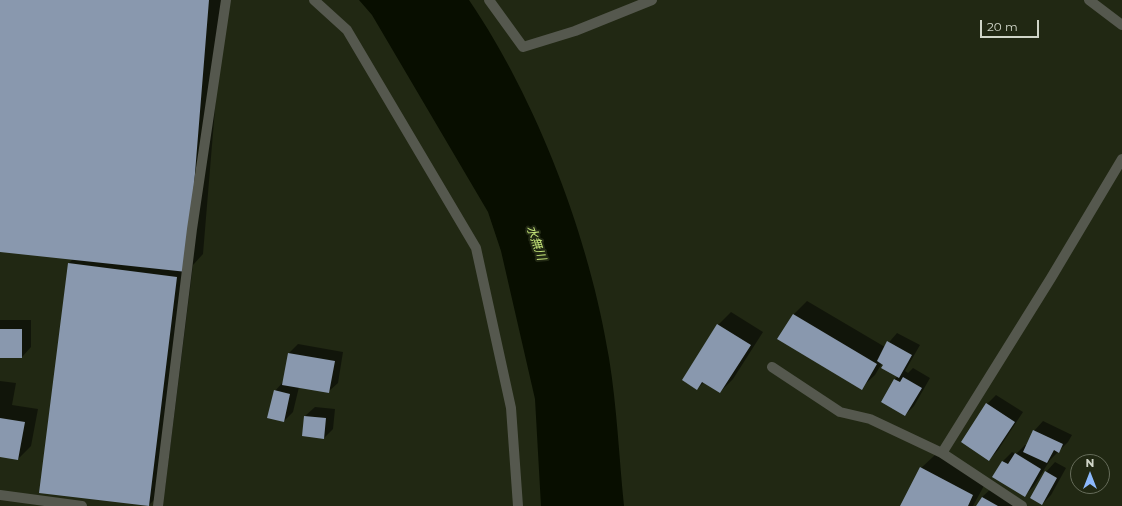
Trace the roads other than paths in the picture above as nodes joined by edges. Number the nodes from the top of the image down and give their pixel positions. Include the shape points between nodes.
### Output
1 (226, 0) edge
2 (314, 0) edge
3 (489, 0) edge
4 (652, 0) edge
5 (1089, 0) edge
6 (1122, 25) edge
7 (1122, 159) edge
8 (772, 367) dead end
9 (942, 453) junction
10 (0, 495) edge
11 (82, 506) edge
12 (158, 506) edge
13 (518, 506) edge
14 (1022, 506) edge

1 - 12 street via 192,229
2 - 13 street via 347,30 476,248 511,408
3 - 4 street via 523,47 575,31
5 - 6 street
7 - 9 street
8 - 9 street via 840,412 870,419
9 - 14 street
10 - 11 street

